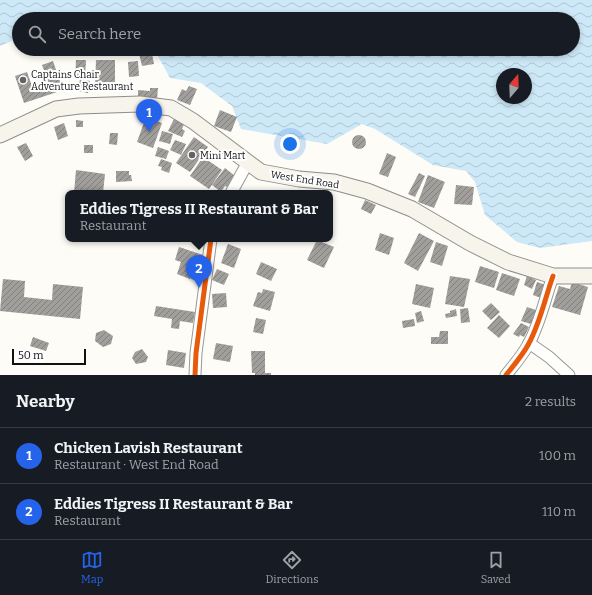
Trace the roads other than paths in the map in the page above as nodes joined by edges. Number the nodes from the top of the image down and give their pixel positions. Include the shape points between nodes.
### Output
1 (0, 135) edge
2 (248, 162) junction
3 (232, 190) edge
4 (210, 242) edge
5 (553, 276) junction
6 (592, 276) edge
7 (529, 343) junction
8 (195, 375) edge
9 (506, 375) edge
10 (569, 375) edge

1 - 2 main road, West End Road via 56,109 140,104 171,108
2 - 3 street
2 - 5 main road, West End Road via 261,172 334,182 367,190 412,209 470,244 508,262
4 - 8 street
5 - 6 main road, West End Road
5 - 7 street
7 - 9 street
7 - 10 street

